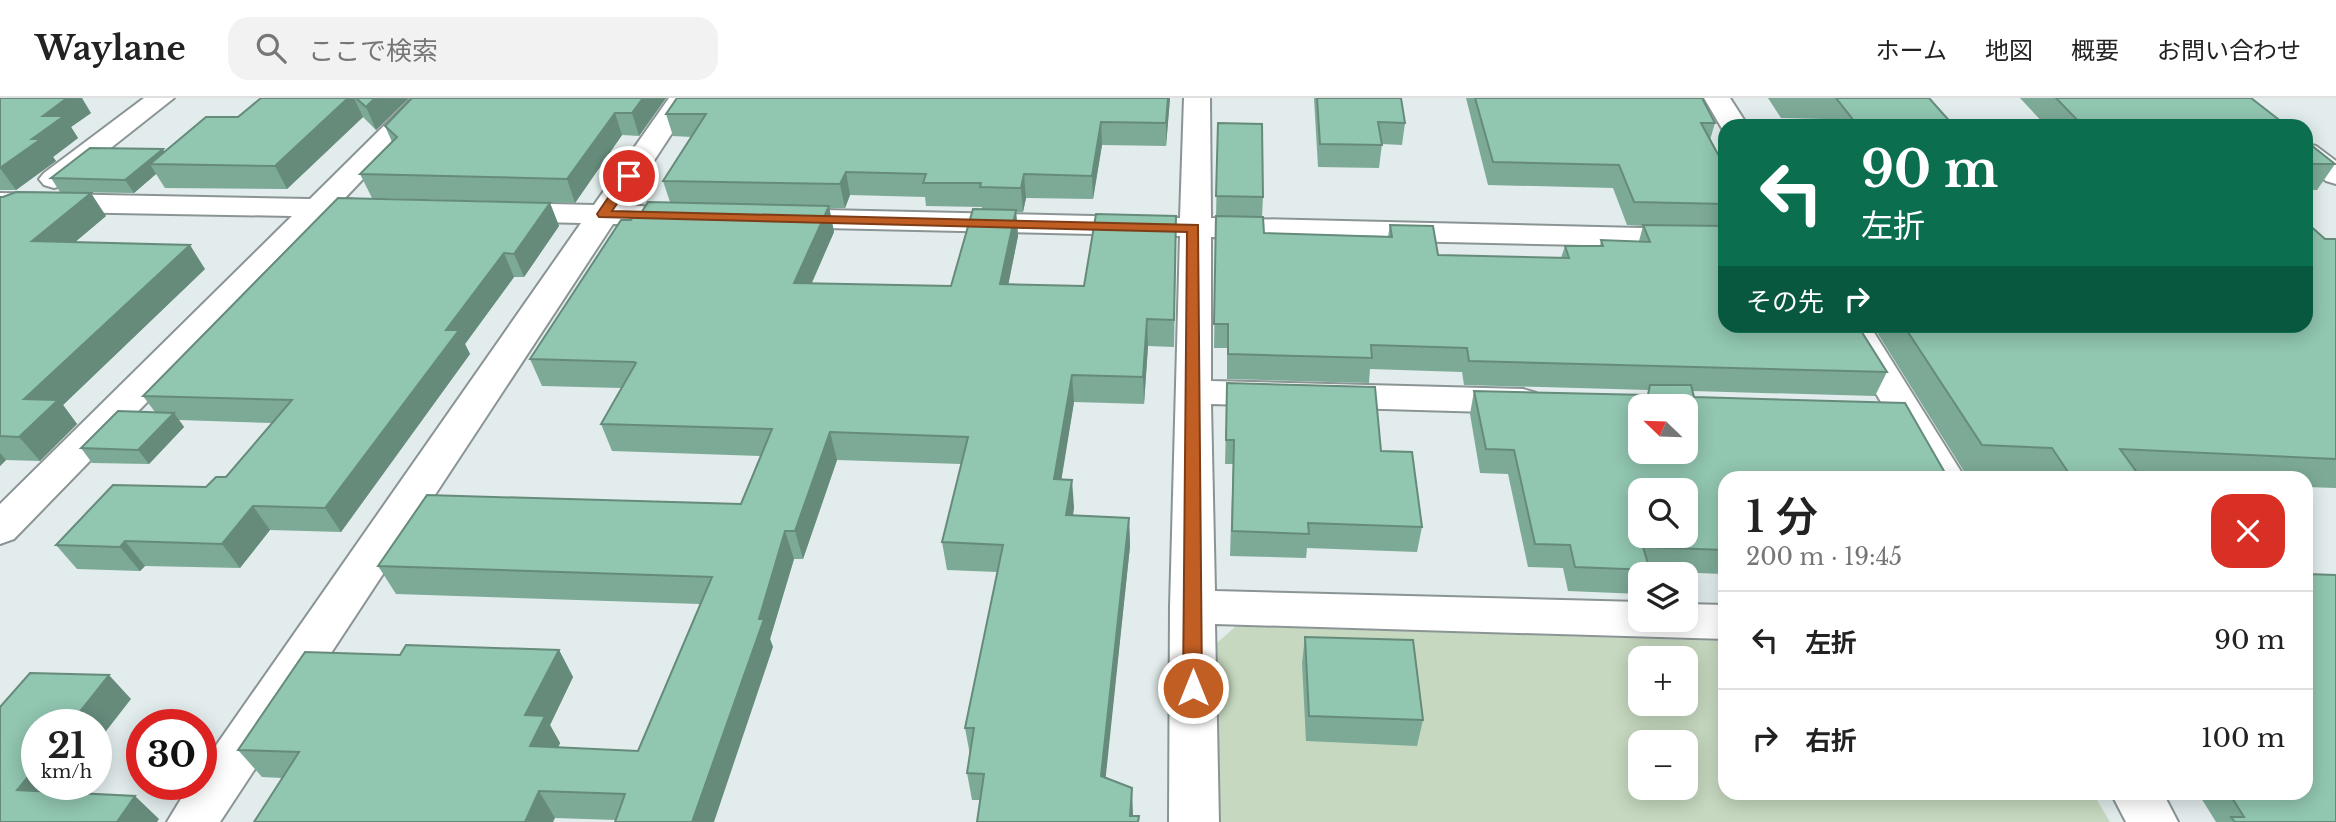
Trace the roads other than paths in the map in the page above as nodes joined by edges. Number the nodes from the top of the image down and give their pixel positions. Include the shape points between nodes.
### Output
1 (161, 98) edge
2 (427, 98) edge
3 (682, 98) edge
4 (1197, 98) edge
5 (1717, 98) edge
6 (1730, 119) edge
7 (2313, 158) edge
8 (2336, 176) edge
9 (319, 207) junction
10 (7, 208) edge
11 (414, 210) edge
12 (468, 211) edge
13 (604, 214) junction
14 (713, 217) edge
15 (755, 218) edge
16 (1194, 228) junction
17 (1718, 239) edge
18 (1857, 333) edge
19 (1193, 392) junction
20 (1557, 402) edge
21 (1864, 411) edge
22 (1906, 412) junction
23 (1942, 471) edge
24 (0, 529) edge
25 (1192, 607) junction
26 (1628, 619) edge
27 (1698, 621) edge
28 (1718, 622) edge
29 (2140, 800) edge
30 (192, 822) edge
31 (1194, 822) edge
32 (2153, 822) edge

1 - 10 street
2 - 9 street
3 - 13 street
4 - 16 street
5 - 6 street
7 - 8 street
9 - 10 street
9 - 11 street
9 - 24 street
12 - 13 street
13 - 14 street
13 - 30 street
15 - 16 street
16 - 17 street
16 - 19 street
18 - 22 street
19 - 20 street
19 - 25 street
21 - 22 street
22 - 23 street
25 - 26 street
25 - 31 street
27 - 28 street
29 - 32 street

